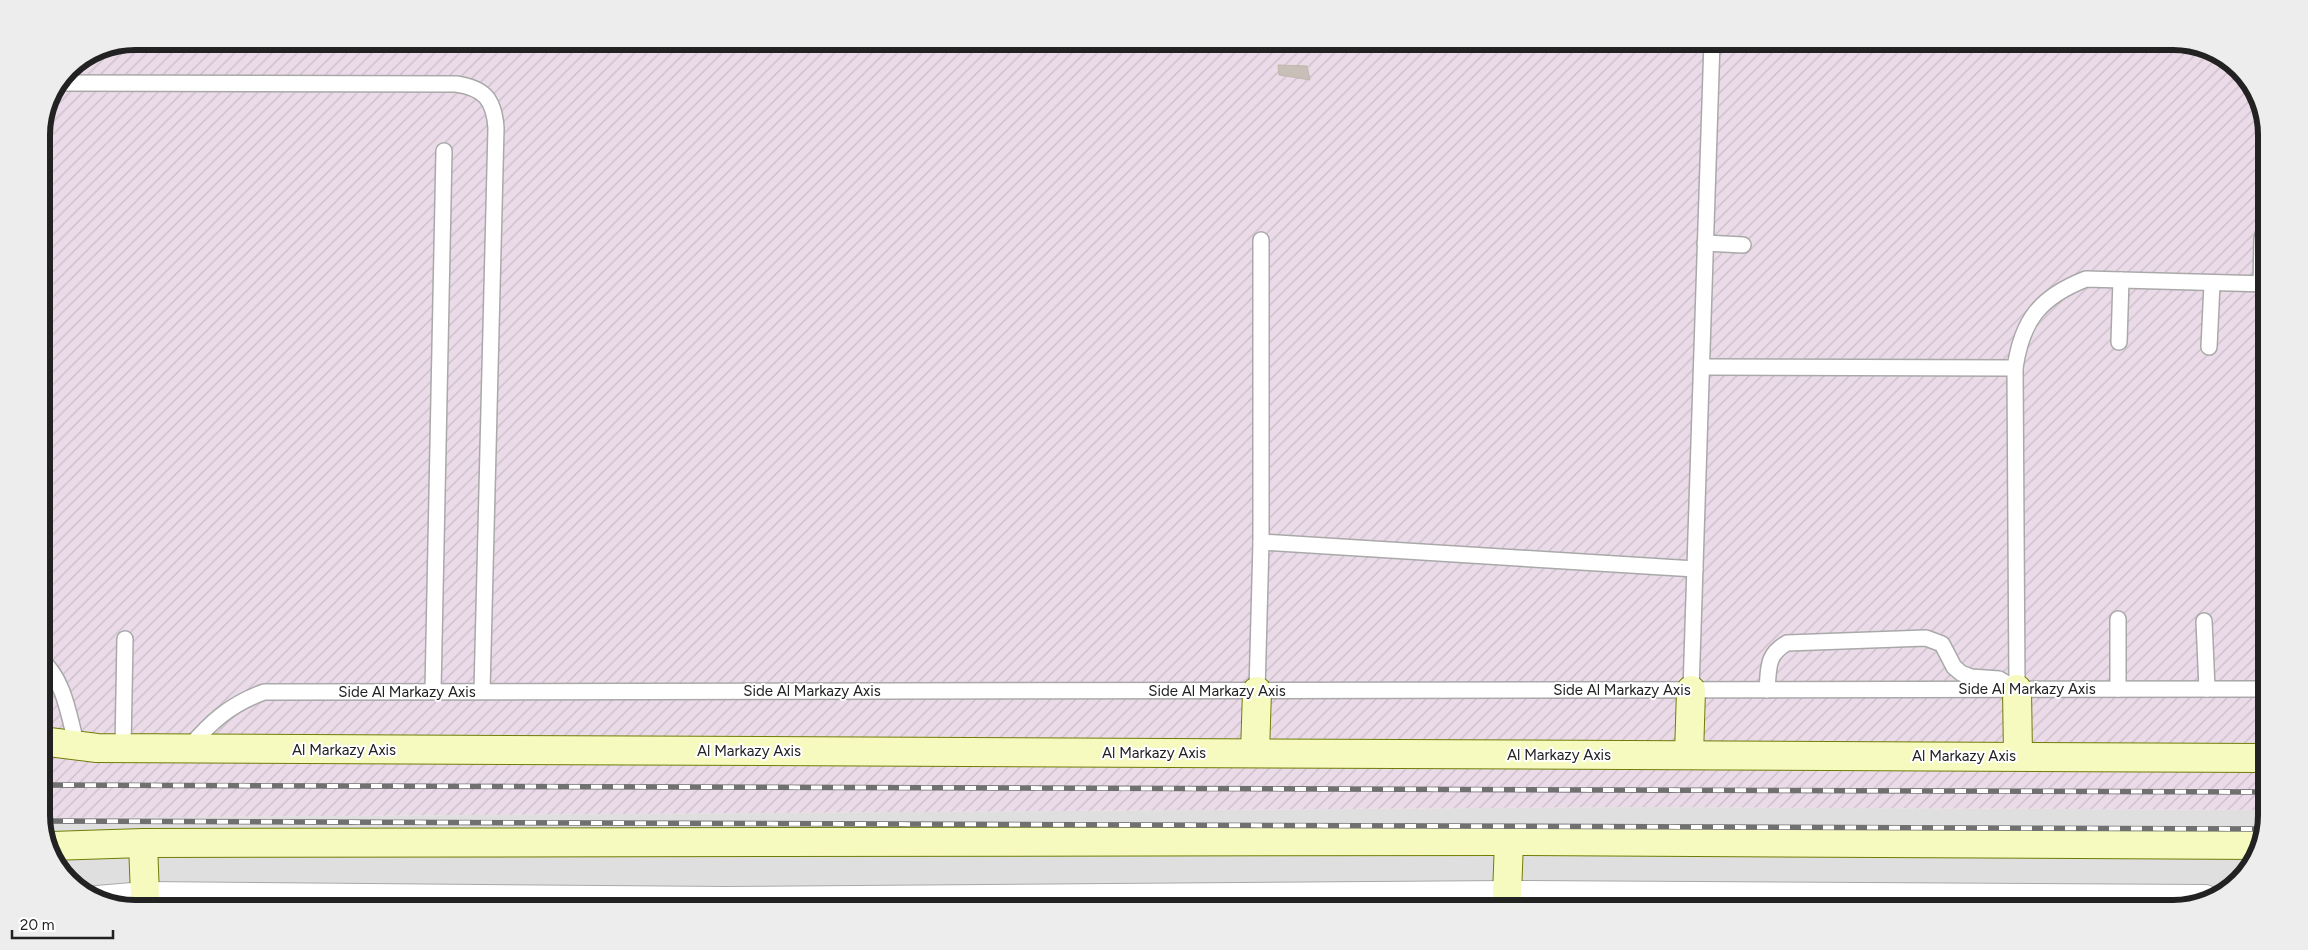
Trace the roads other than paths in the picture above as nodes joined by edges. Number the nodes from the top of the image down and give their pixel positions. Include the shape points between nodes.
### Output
1 (1712, 50) edge
2 (68, 83) edge
3 (444, 151) dead end
4 (1261, 240) dead end
5 (1705, 243) junction
6 (1743, 245) dead end
7 (2121, 280) junction
8 (2212, 284) junction
9 (2258, 284) edge
10 (2119, 342) dead end
11 (2209, 347) dead end
12 (1702, 367) junction
13 (2015, 368) junction
14 (1261, 542) junction
15 (1695, 568) junction
16 (2118, 619) dead end
17 (2204, 621) dead end
18 (125, 639) dead end
19 (50, 669) edge
20 (2118, 689) junction
21 (2207, 689) junction
22 (2258, 689) edge
23 (1691, 690) junction
24 (1767, 690) junction
25 (2017, 690) junction
26 (433, 691) junction
27 (1257, 691) junction
28 (482, 692) junction
29 (50, 742) edge
30 (78, 746) junction
31 (123, 748) junction
32 (188, 749) junction
33 (1255, 753) junction
34 (1689, 755) junction
35 (2018, 756) junction
36 (2258, 758) edge
37 (1509, 841) junction
38 (144, 843) junction
39 (2252, 845) edge
40 (55, 846) edge
41 (1507, 895) junction
42 (145, 896) junction
43 (119, 898) edge
44 (2185, 899) edge
45 (403, 900) edge
46 (1116, 900) edge

1 - 5 lane
2 - 28 lane via 456,84 472,86 486,96 495,111 496,128
3 - 26 lane
4 - 14 lane
5 - 6 lane
5 - 12 lane
7 - 8 lane
7 - 10 lane
7 - 13 lane via 2086,279 2063,288 2043,302 2028,321
8 - 9 lane
8 - 11 lane
12 - 13 lane
12 - 15 lane
13 - 25 lane
14 - 15 lane
14 - 27 lane
15 - 23 lane
16 - 20 lane
17 - 21 lane
18 - 31 lane
19 - 30 lane via 61,687
20 - 21 lane, Side Al Markazy Axis
20 - 25 lane, Side Al Markazy Axis
21 - 22 lane, Side Al Markazy Axis
23 - 24 lane, Side Al Markazy Axis
23 - 27 lane, Side Al Markazy Axis
23 - 34 main road
24 - 25 lane, Side Al Markazy Axis
24 - 25 lane via 1770,659 1776,649 1787,643 1926,638 1942,644 1954,667 1961,673 2000,679
25 - 35 main road
26 - 28 lane, Side Al Markazy Axis
26 - 32 lane, Side Al Markazy Axis via 264,692 224,711
27 - 28 lane, Side Al Markazy Axis
27 - 33 main road
29 - 30 main road, Al Markazy Axis
30 - 31 main road, Al Markazy Axis
31 - 32 main road, Al Markazy Axis
32 - 33 main road, Al Markazy Axis
33 - 34 main road, Al Markazy Axis
34 - 35 main road, Al Markazy Axis
35 - 36 main road, Al Markazy Axis
37 - 38 main road
37 - 39 main road
37 - 41 main road
38 - 40 main road
38 - 42 main road
41 - 44 street
41 - 46 street
42 - 43 street
42 - 45 street

